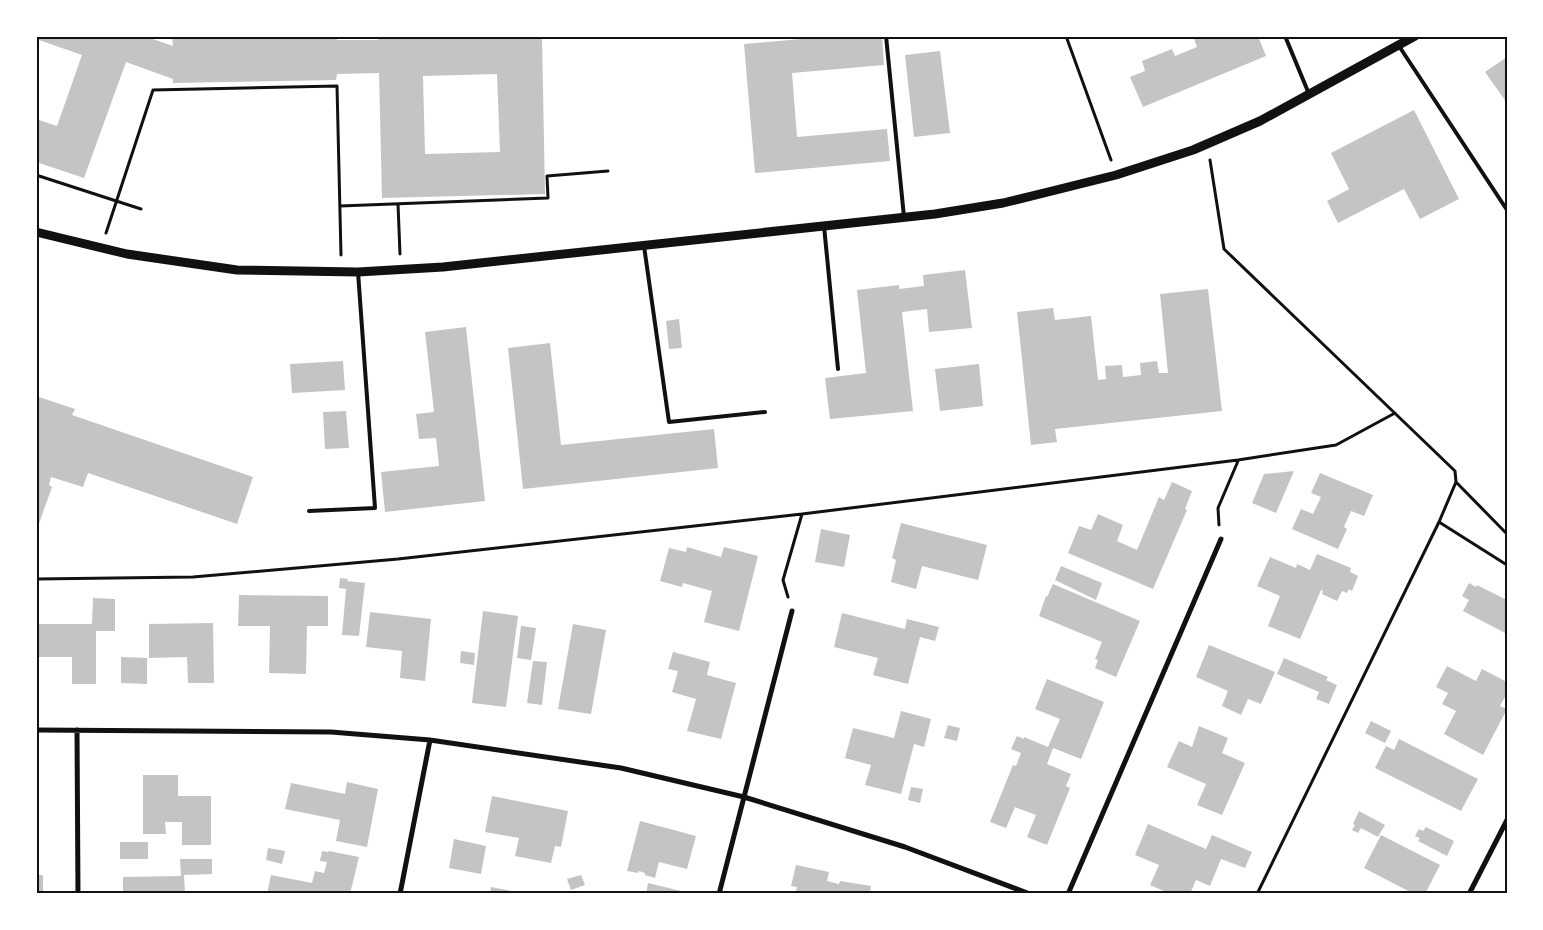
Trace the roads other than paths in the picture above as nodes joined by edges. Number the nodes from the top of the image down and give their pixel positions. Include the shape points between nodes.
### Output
1 (886, 36) edge
2 (1284, 36) edge
3 (1416, 36) edge
4 (1399, 46) junction
5 (1310, 95) junction
6 (1507, 210) edge
7 (904, 217) junction
8 (824, 226) junction
9 (36, 232) edge
10 (644, 246) junction
11 (358, 272) junction
12 (838, 369) dead end
13 (765, 412) dead end
14 (309, 511) dead end
15 (1221, 539) road end
16 (792, 611) road end
17 (36, 730) edge
18 (77, 730) junction
19 (430, 740) junction
20 (744, 797) junction
21 (1507, 820) edge
22 (78, 894) edge
23 (400, 894) edge
24 (719, 894) edge
25 (1030, 894) edge
26 (1068, 894) edge
27 (1469, 894) edge

1 - 7 lane
2 - 5 lane
3 - 4 street
4 - 5 street
4 - 6 lane
5 - 7 street via 1207,144 1116,175 1003,203
7 - 8 street
8 - 10 street
8 - 12 lane
9 - 11 street via 127,254 238,270
10 - 11 street via 443,267
10 - 13 lane via 669,422
11 - 14 lane via 375,508
15 - 26 street
16 - 20 street
17 - 18 street
18 - 19 street via 331,732
18 - 22 street
19 - 20 street via 621,768
19 - 23 street
20 - 24 street
20 - 25 street via 905,847
21 - 27 street

